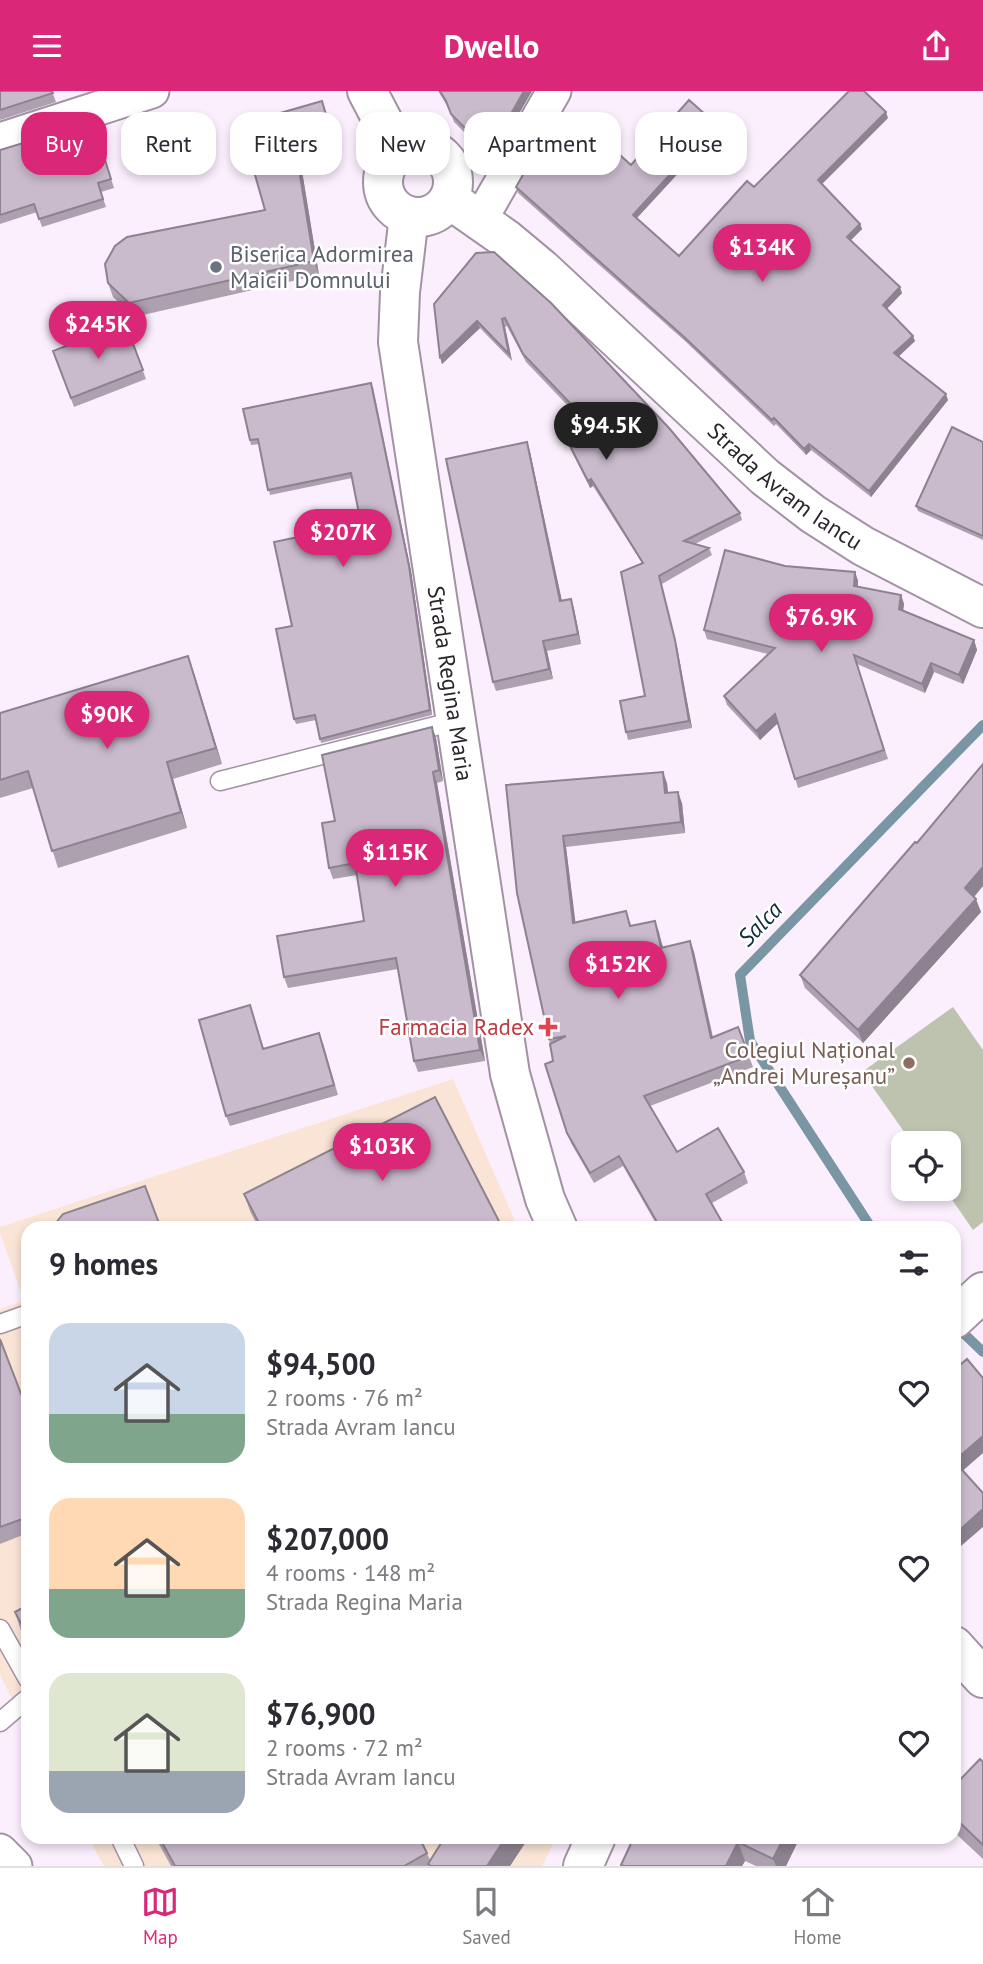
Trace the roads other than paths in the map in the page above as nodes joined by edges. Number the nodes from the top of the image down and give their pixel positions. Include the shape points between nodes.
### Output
1 (152, 91) edge
2 (367, 91) edge
3 (554, 91) edge
4 (378, 112) edge
5 (0, 140) edge
6 (450, 169) edge
7 (382, 175) edge
8 (449, 199) junction
9 (409, 216) junction
10 (480, 220) junction
11 (982, 608) edge
12 (455, 721) junction
13 (220, 781) dead end
14 (555, 1221) edge
15 (983, 1292) edge
16 (961, 1312) edge
17 (21, 1316) edge
18 (0, 1324) edge
19 (0, 1629) edge
20 (961, 1654) edge
21 (21, 1666) edge
22 (983, 1678) edge
23 (21, 1704) edge
24 (0, 1722) edge
25 (123, 1844) edge
26 (593, 1844) edge
27 (0, 1851) edge
28 (15, 1866) edge
29 (134, 1866) edge
30 (583, 1866) edge

1 - 5 street
2 - 4 street
3 - 10 street
6 - 8 street via 454,183
7 - 9 street via 388,201
8 - 9 street via 427,216
8 - 10 street, Strada Avram Iancu
9 - 12 street, Strada Regina Maria via 398,342
10 - 11 street, Strada Avram Iancu via 542,269 765,477 863,545
12 - 13 lane
12 - 14 street, Strada Regina Maria via 510,1074
15 - 16 street
17 - 18 lane
19 - 21 lane
20 - 22 street
23 - 24 lane
25 - 29 lane
26 - 30 street
27 - 28 street

